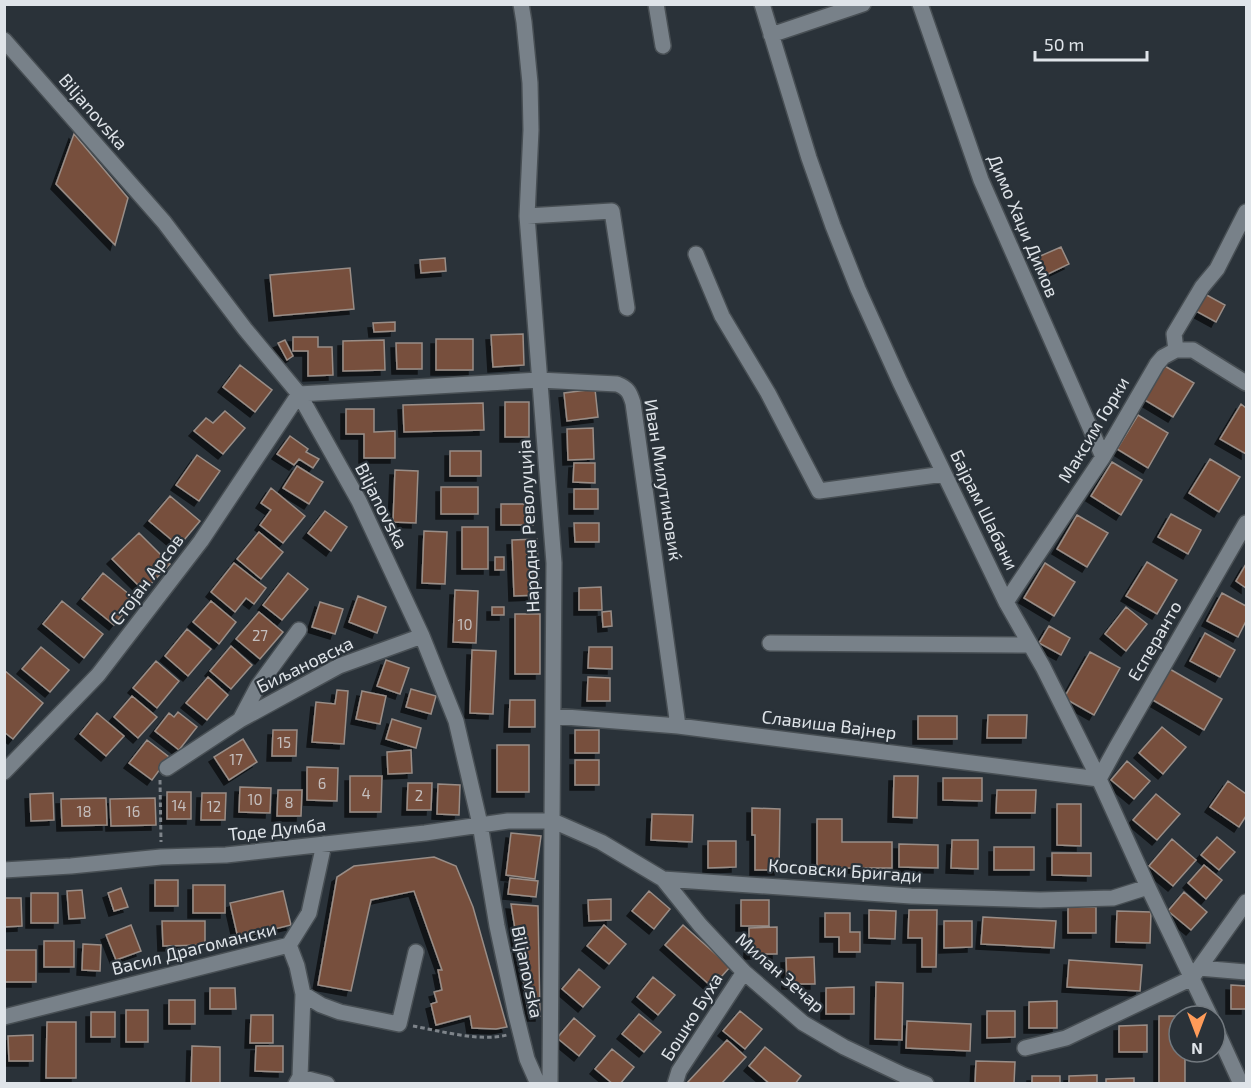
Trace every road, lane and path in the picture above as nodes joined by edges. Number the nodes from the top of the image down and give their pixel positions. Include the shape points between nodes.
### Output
1 (521, 4) edge
2 (656, 4) edge
3 (762, 4) edge
4 (863, 4) edge
5 (920, 4) edge
6 (771, 35) junction
7 (4, 40) edge
8 (663, 46) dead end
9 (1246, 212) edge
10 (527, 216) junction
11 (696, 254) dead end
12 (627, 308) dead end
13 (1176, 350) junction
14 (539, 380) junction
15 (1246, 383) edge
16 (298, 394) junction
17 (1103, 457) junction
18 (944, 474) junction
19 (1246, 524) edge
20 (1006, 602) junction
21 (299, 630) dead end
22 (422, 636) junction
23 (770, 643) dead end
24 (1030, 645) junction
25 (552, 716) junction
26 (240, 720) junction
27 (678, 726) junction
28 (167, 768) joint
29 (4, 772) edge
30 (1099, 779) junction
31 (552, 821) junction
32 (480, 824) junction
33 (324, 844) junction
34 (161, 857) junction
35 (4, 870) edge
36 (663, 879) junction
37 (1148, 888) junction
38 (1246, 902) edge
39 (289, 945) junction
40 (416, 952) dead end
41 (744, 972) junction
42 (1246, 972) edge
43 (1196, 973) junction
44 (303, 994) junction
45 (1206, 1004) edge
46 (4, 1017) edge
47 (399, 1024) junction
48 (497, 1038) dead end
49 (1024, 1048) dead end
50 (1227, 1053) edge
51 (298, 1080) edge
52 (327, 1083) edge
53 (538, 1083) edge
54 (550, 1083) edge
55 (675, 1083) edge
56 (926, 1083) edge
57 (1241, 1083) edge

1 - 10 street, Народна Револуција via 531,130
2 - 8 street
3 - 6 street, Бајрам Шабани
4 - 6 street
5 - 17 street, Димо Хаџи Димов via 981,180
6 - 18 street, Бајрам Шабани via 833,226
7 - 16 street, Biljanovska via 164,222
9 - 13 street via 1217,270 1174,334
10 - 12 street via 612,211
10 - 14 street, Народна Револуција
11 - 18 street via 722,316 768,393 819,492
13 - 15 street via 1193,350
13 - 17 street, Максим Горки via 1157,364
14 - 16 street, Иван Милутиновиќ
14 - 25 street, Народна Револуција via 554,563
14 - 27 street, Иван Милутиновиќ via 617,384 630,392
16 - 22 street, Biljanovska via 359,501
16 - 29 street, Стојан Арсов via 201,541 98,675
17 - 20 street, Максим Горки
18 - 20 street, Бајрам Шабани
19 - 30 street, Есперанто
20 - 24 street, Бајрам Шабани
21 - 26 street, Биљановска via 258,686
22 - 26 street, Биљановска via 339,666
22 - 32 street, Biljanovska via 456,721
23 - 24 street
24 - 30 street, Бајрам Шабани
25 - 27 street, Славиша Вајнер
25 - 31 street, Народна Револуција
26 - 28 street, Биљановска
27 - 30 street, Славиша Вајнер
28 - 34 path via 159,781
30 - 37 street, Бајрам Шабани
31 - 32 street, Тоде Думба
31 - 36 street, Косовски Бригади via 601,842
31 - 54 street, Народна Револуција
32 - 33 street, Тоде Думба
32 - 53 street, Biljanovska via 516,1015 527,1059
33 - 34 street, Тоде Думба via 226,855
33 - 39 street, Васил Драгомански via 309,913
34 - 35 street, Тоде Думба
36 - 37 street, Косовски Бригади via 910,896 1040,900 1113,898
36 - 41 street, Милан Зечар
37 - 43 street, Бајрам Шабани
38 - 43 street
39 - 44 street
39 - 46 street, Васил Драгомански
40 - 47 street
41 - 55 street, Бошко Буха
41 - 56 street, Милан Зечар via 803,1023 844,1047
42 - 43 street
43 - 45 street, Бајрам Шабани
43 - 49 street via 1066,1038
44 - 47 street via 340,1012
44 - 51 street
47 - 48 path
50 - 57 street
51 - 52 street

